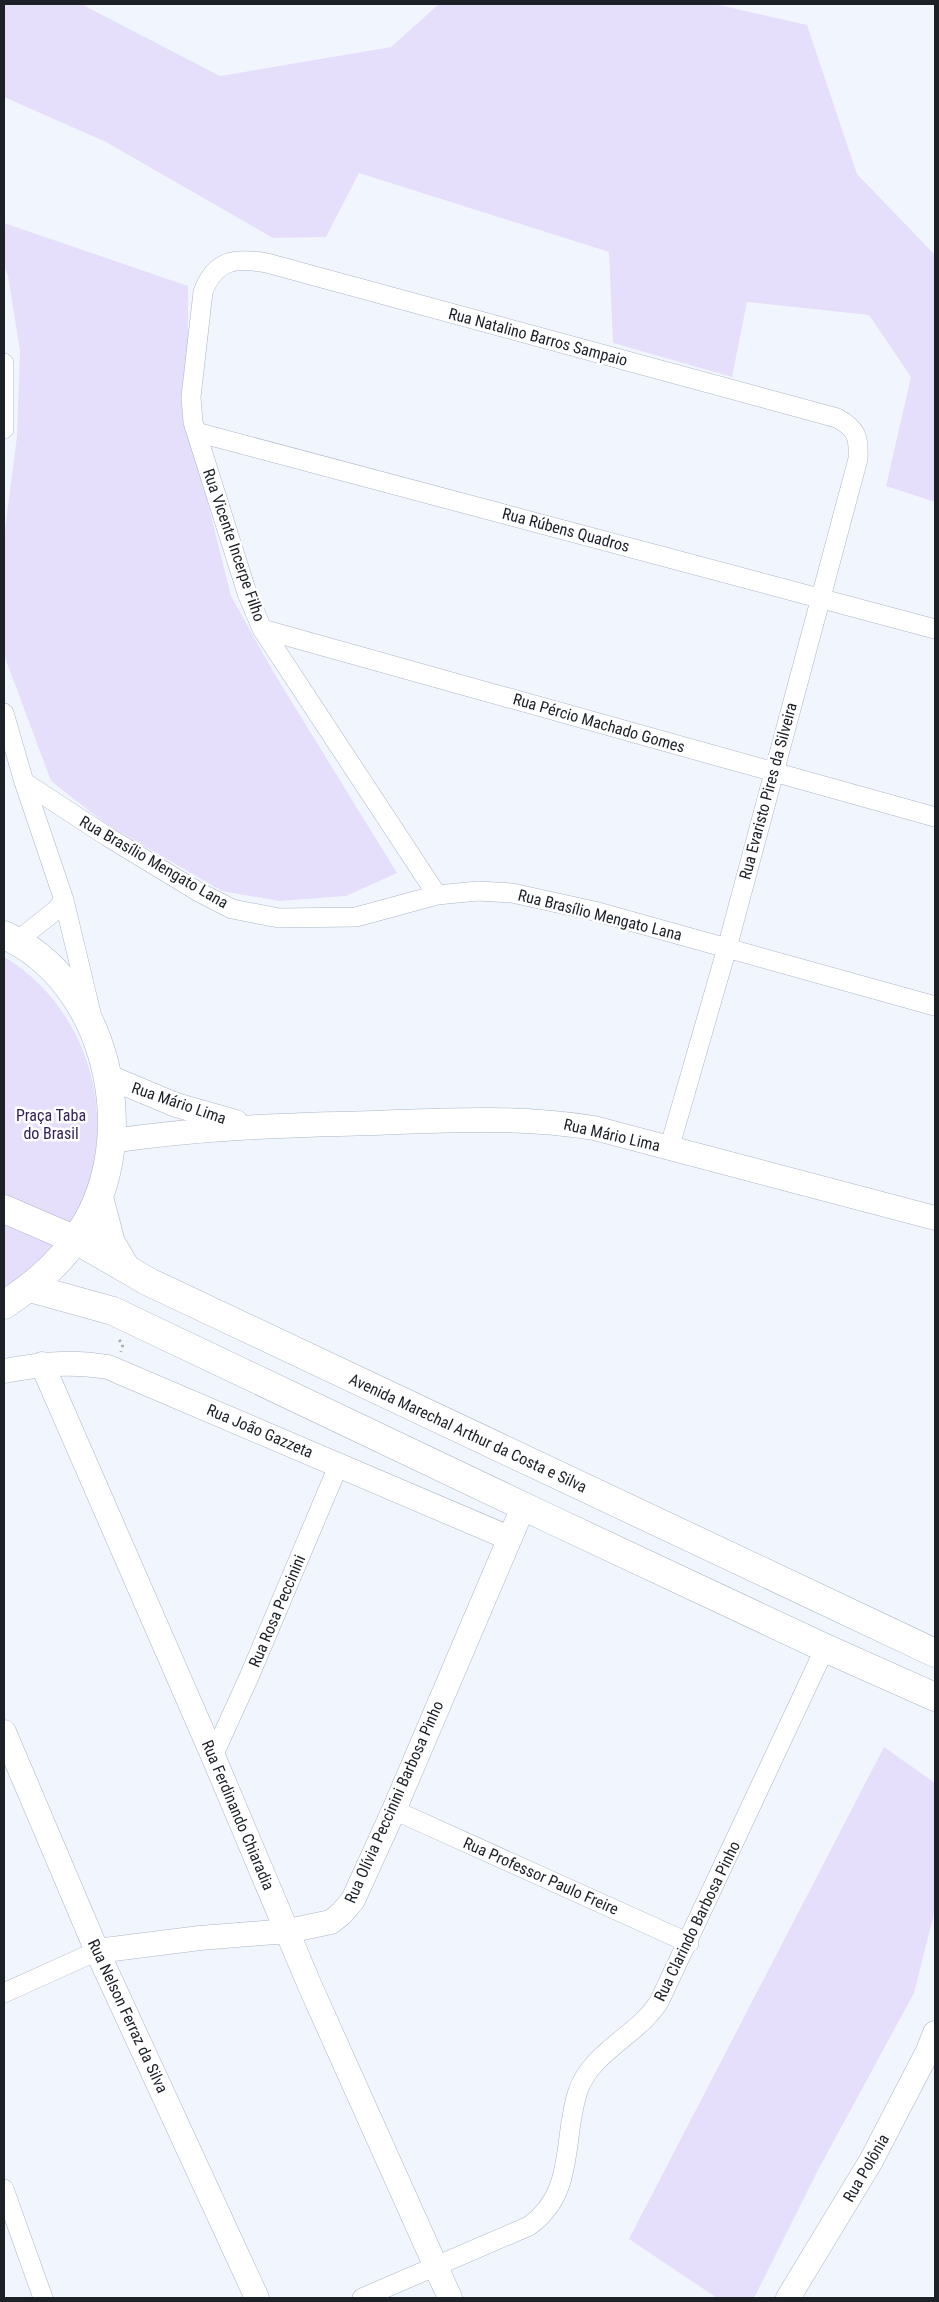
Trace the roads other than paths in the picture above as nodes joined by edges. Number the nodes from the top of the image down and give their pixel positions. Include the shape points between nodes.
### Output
1 (216, 269) joint
2 (4, 364) edge
3 (4, 429) edge
4 (196, 432) junction
5 (856, 433) joint
6 (820, 597) junction
7 (935, 628) edge
8 (262, 629) junction
9 (4, 713) edge
10 (773, 772) junction
11 (24, 782) junction
12 (935, 817) edge
13 (437, 895) junction
14 (64, 900) junction
15 (10, 938) edge
16 (726, 948) junction
17 (935, 1006) edge
18 (96, 1036) junction
19 (109, 1077) junction
20 (250, 1126) junction
21 (112, 1141) junction
22 (669, 1149) junction
23 (99, 1196) junction
24 (4, 1209) edge
25 (935, 1218) edge
26 (76, 1240) junction
27 (126, 1268) junction
28 (30, 1288) junction
29 (4, 1305) edge
30 (42, 1364) junction
31 (4, 1371) edge
32 (339, 1464) junction
33 (566, 1480) junction
34 (536, 1512) junction
35 (508, 1538) junction
36 (825, 1648) junction
37 (935, 1653) edge
38 (935, 1697) edge
39 (4, 1732) edge
40 (213, 1756) junction
41 (394, 1810) junction
42 (288, 1931) junction
43 (688, 1943) junction
44 (97, 1951) junction
45 (4, 1993) edge
46 (935, 2033) edge
47 (4, 2189) edge
48 (435, 2267) junction
49 (43, 2298) edge
50 (257, 2298) edge
51 (362, 2298) edge
52 (450, 2298) edge
53 (788, 2298) edge

1 - 4 street, Rua Vicente Incerpe Filho via 202,292 191,398
1 - 5 street, Rua Natalino Barros Sampaio via 233,261 248,259 267,263 837,418 849,424
2 - 3 street
4 - 6 street, Rua Rúbens Quadros
4 - 8 street, Rua Vicente Incerpe Filho via 247,593
5 - 6 street, Rua Evaristo Pires da Silveira via 858,459
6 - 7 street, Rua Rúbens Quadros
6 - 10 street, Rua Evaristo Pires da Silveira
8 - 10 street, Rua Pércio Machado Gomes
8 - 13 street, Rua Vicente Incerpe Filho
9 - 11 street
10 - 12 street, Rua Pércio Machado Gomes
10 - 16 street, Rua Evaristo Pires da Silveira
11 - 13 street, Rua Brasílio Mengato Lana via 197,891 232,908 279,918 356,917
11 - 14 street
13 - 16 street, Rua Brasílio Mengato Lana via 478,891 512,893 594,911
14 - 15 street via 56,910
14 - 18 street
15 - 18 main road via 50,967 77,999
16 - 17 street, Rua Brasílio Mengato Lana
16 - 22 street, Rua Evaristo Pires da Silveira
18 - 19 main road
19 - 20 street, Rua Mário Lima via 176,1105
19 - 21 main road
20 - 21 street, Rua Mário Lima
20 - 22 street, Rua Mário Lima via 506,1119 551,1121 594,1128
21 - 23 main road
22 - 25 street, Rua Mário Lima
23 - 26 main road
23 - 27 main road via 111,1243
24 - 26 main road, Avenida Marechal Arthur da Costa e Silva
26 - 27 main road, Avenida Marechal Arthur da Costa e Silva
26 - 28 main road
27 - 33 main road, Avenida Marechal Arthur da Costa e Silva via 149,1282
28 - 29 main road
28 - 34 main road via 113,1311
30 - 31 street, Rua João Gazzeta
30 - 32 street, Rua João Gazzeta via 79,1362 108,1367
30 - 40 street, Rua Ferdinando Chiaradia
32 - 35 street, Rua João Gazzeta
32 - 40 street, Rua Rosa Peccinini
33 - 34 main road
33 - 37 main road, Avenida Marechal Arthur da Costa e Silva
34 - 35 street, Rua Olívia Peccinini Barbosa Pinho
34 - 36 main road
35 - 41 street, Rua Olívia Peccinini Barbosa Pinho
36 - 38 main road
36 - 43 street, Rua Clarindo Barbosa Pinho
39 - 44 street, Rua Nelson Ferraz da Silva
40 - 42 street, Rua Ferdinando Chiaradia
41 - 42 street, Rua Olívia Peccinini Barbosa Pinho via 353,1900 342,1913 331,1922
41 - 43 street, Rua Professor Paulo Freire
42 - 44 street, Rua Olívia Peccinini Barbosa Pinho
42 - 48 street, Rua Ferdinando Chiaradia
43 - 48 street, Rua Clarindo Barbosa Pinho via 659,2002 586,2074 578,2092 561,2186 550,2206 529,2226
44 - 45 street, Rua Olívia Peccinini Barbosa Pinho
44 - 50 street, Rua Nelson Ferraz da Silva
46 - 53 street, Rua Polônia via 871,2161
47 - 49 street
48 - 51 street, Rua Clarindo Barbosa Pinho
48 - 52 street, Rua Ferdinando Chiaradia

